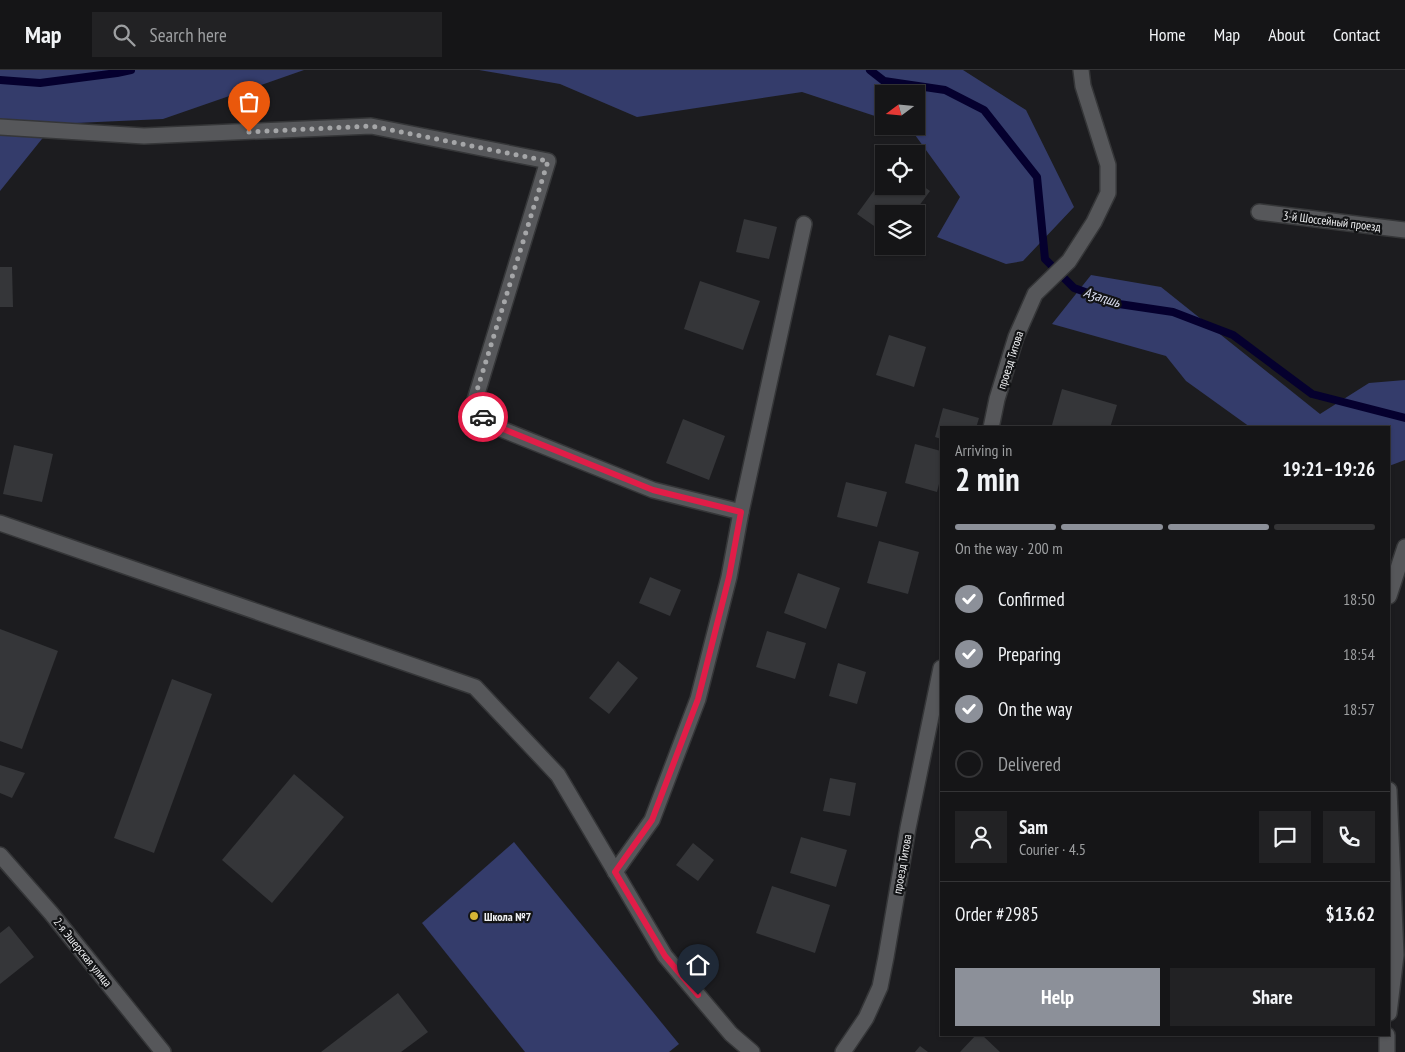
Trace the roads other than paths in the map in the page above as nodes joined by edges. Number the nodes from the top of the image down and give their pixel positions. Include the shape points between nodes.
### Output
1 (1082, 70) edge
2 (0, 127) edge
3 (1259, 212) dead end
4 (804, 224) dead end
5 (1405, 230) edge
6 (991, 426) edge
7 (741, 512) junction
8 (0, 523) edge
9 (1405, 547) edge
10 (1390, 593) edge
11 (940, 673) edge
12 (1390, 804) edge
13 (0, 854) edge
14 (615, 872) junction
15 (1401, 954) edge
16 (1390, 1009) edge
17 (1387, 1036) edge
18 (163, 1052) edge
19 (752, 1052) edge
20 (843, 1052) edge
21 (1387, 1052) edge

1 - 6 street, проезд Титова via 1083,86 1108,165 1108,193 1069,261 1035,294 1016,337
2 - 7 street via 144,136 371,126 548,161 474,400 480,415 496,426 653,490
3 - 5 street, 3-й Шоссейный проезд
4 - 7 street
7 - 14 street via 729,577 698,699 652,820
8 - 14 street via 475,687 558,775
9 - 10 street
11 - 20 street, проезд Титова via 880,987 866,1018
12 - 15 street
13 - 18 street, 2-я Эшерская улица
14 - 19 street via 665,956 731,1034
15 - 16 street
17 - 21 street

